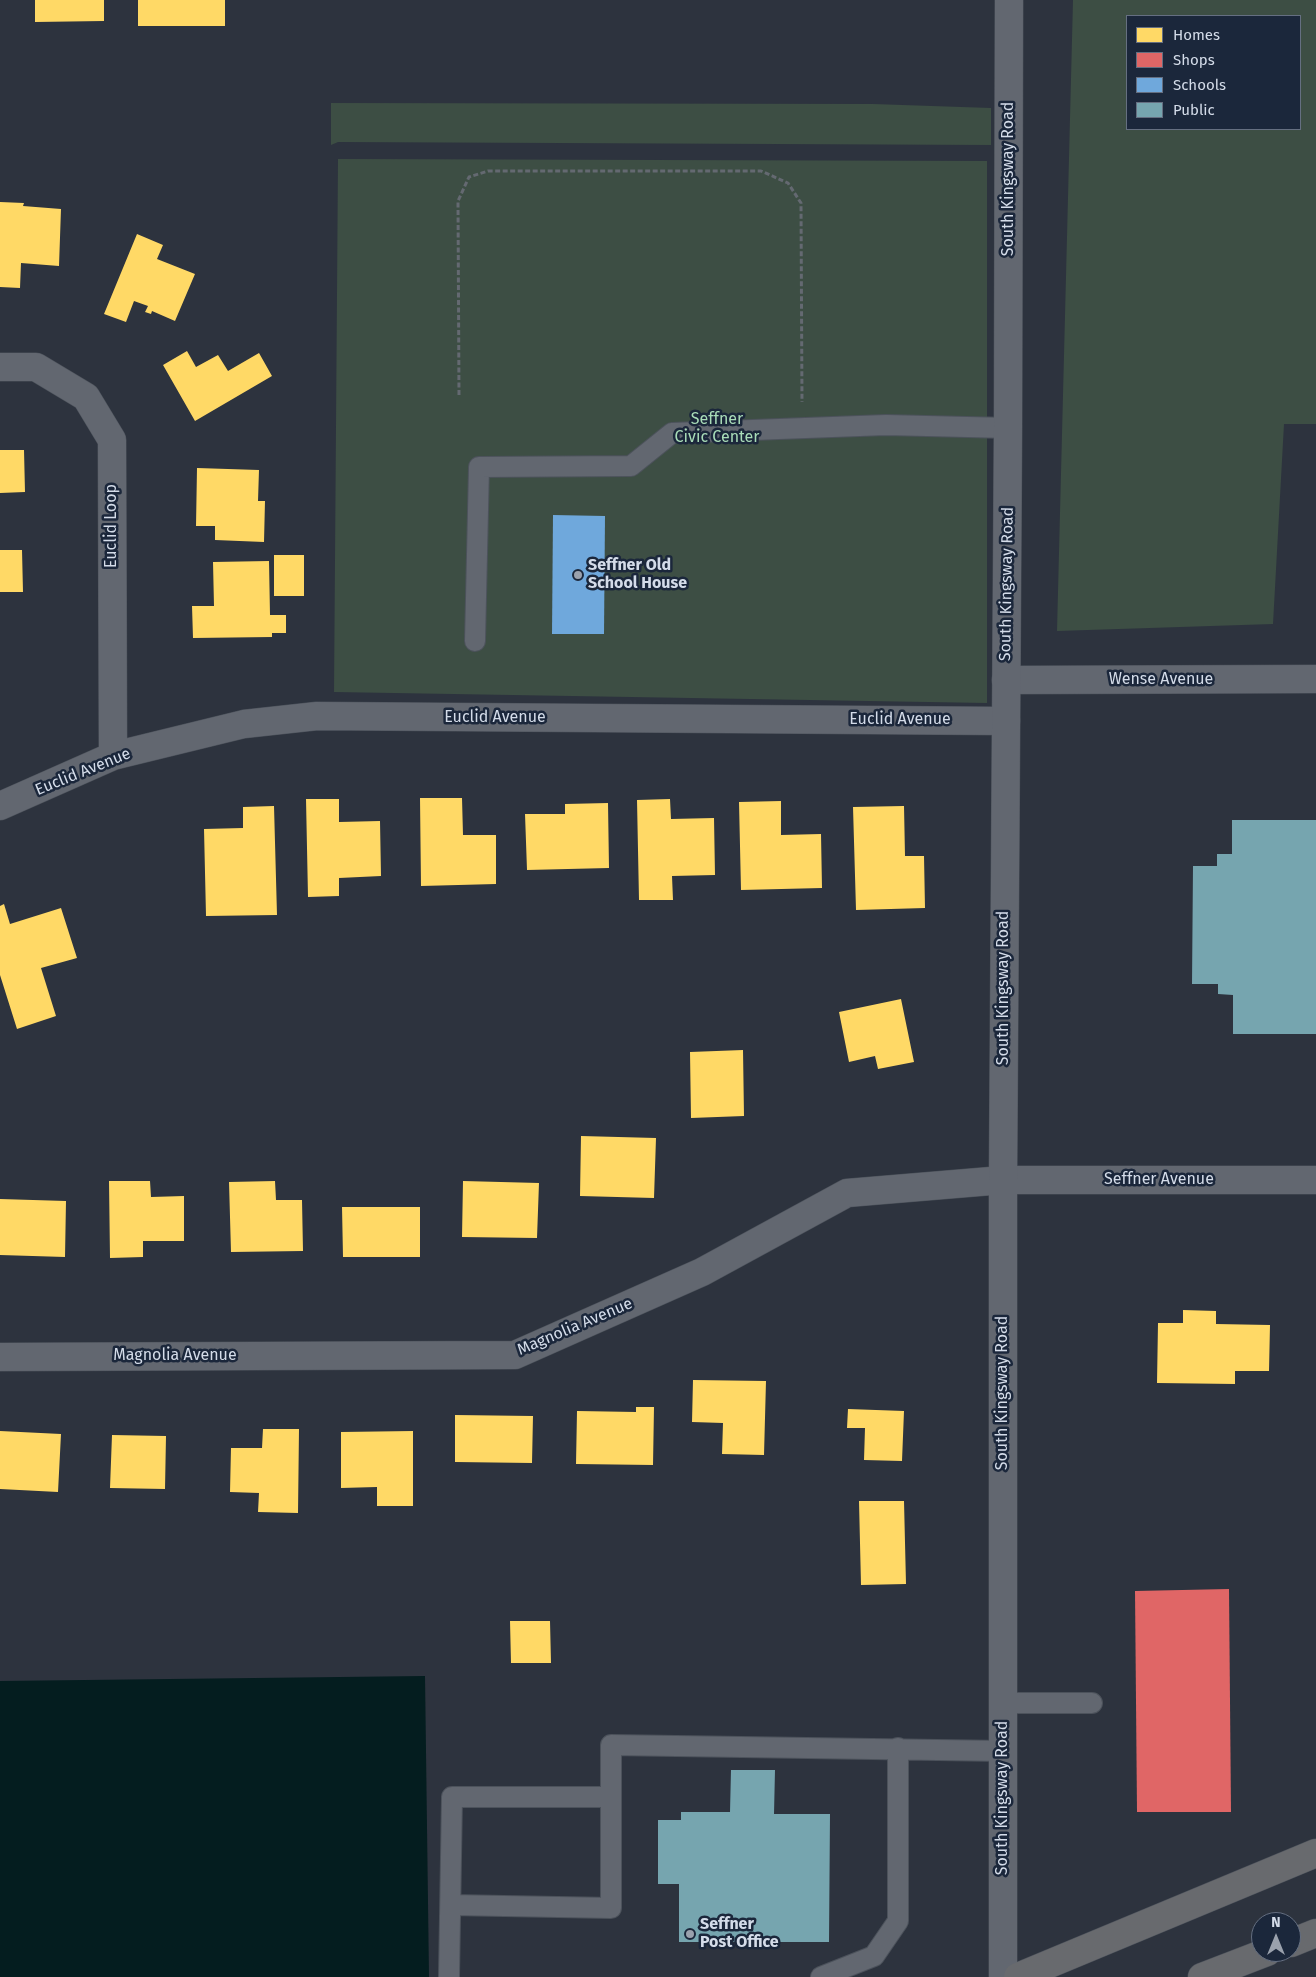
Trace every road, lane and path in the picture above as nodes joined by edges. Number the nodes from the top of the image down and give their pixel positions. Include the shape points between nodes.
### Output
1 (1009, 0) edge
2 (0, 367) edge
3 (459, 395) dead end
4 (802, 427) junction
5 (1008, 428) junction
6 (475, 641) dead end
7 (1316, 679) edge
8 (1006, 680) junction
9 (1006, 721) junction
10 (113, 756) junction
11 (0, 806) edge
12 (1003, 1180) junction
13 (1316, 1180) edge
14 (0, 1357) edge
15 (1003, 1703) junction
16 (1092, 1703) dead end
17 (898, 1748) junction
18 (1003, 1750) junction
19 (611, 1797) junction
20 (1316, 1853) edge
21 (451, 1905) junction
22 (1316, 1933) edge
23 (1301, 1939) edge
24 (1251, 1958) edge
25 (449, 1977) edge
26 (821, 1977) edge
27 (1003, 1977) edge
28 (1018, 1977) edge
29 (1202, 1977) edge

1 - 5 street, South Kingsway Road
2 - 10 street, Euclid Loop via 36,367 86,396 112,440
3 - 4 path via 458,200 468,177 488,171 761,171 788,183 801,203
4 - 5 lane
4 - 6 lane via 672,433 631,466 479,467
5 - 8 street, South Kingsway Road
7 - 8 street, Wense Avenue
8 - 9 street, South Kingsway Road
9 - 10 street, Euclid Avenue via 317,716 244,724
9 - 12 street, South Kingsway Road
10 - 11 street, Euclid Avenue
12 - 13 street, Seffner Avenue
12 - 14 street, Magnolia Avenue via 847,1194 702,1272 515,1355
12 - 15 street, South Kingsway Road
15 - 16 lane
15 - 18 street, South Kingsway Road
17 - 18 lane
17 - 19 lane via 611,1745
17 - 26 lane via 898,1921 874,1956
18 - 27 street, South Kingsway Road
19 - 21 lane via 452,1797
19 - 21 lane via 610,1908
20 - 28 main road
21 - 25 lane
22 - 23 main road
24 - 29 main road

